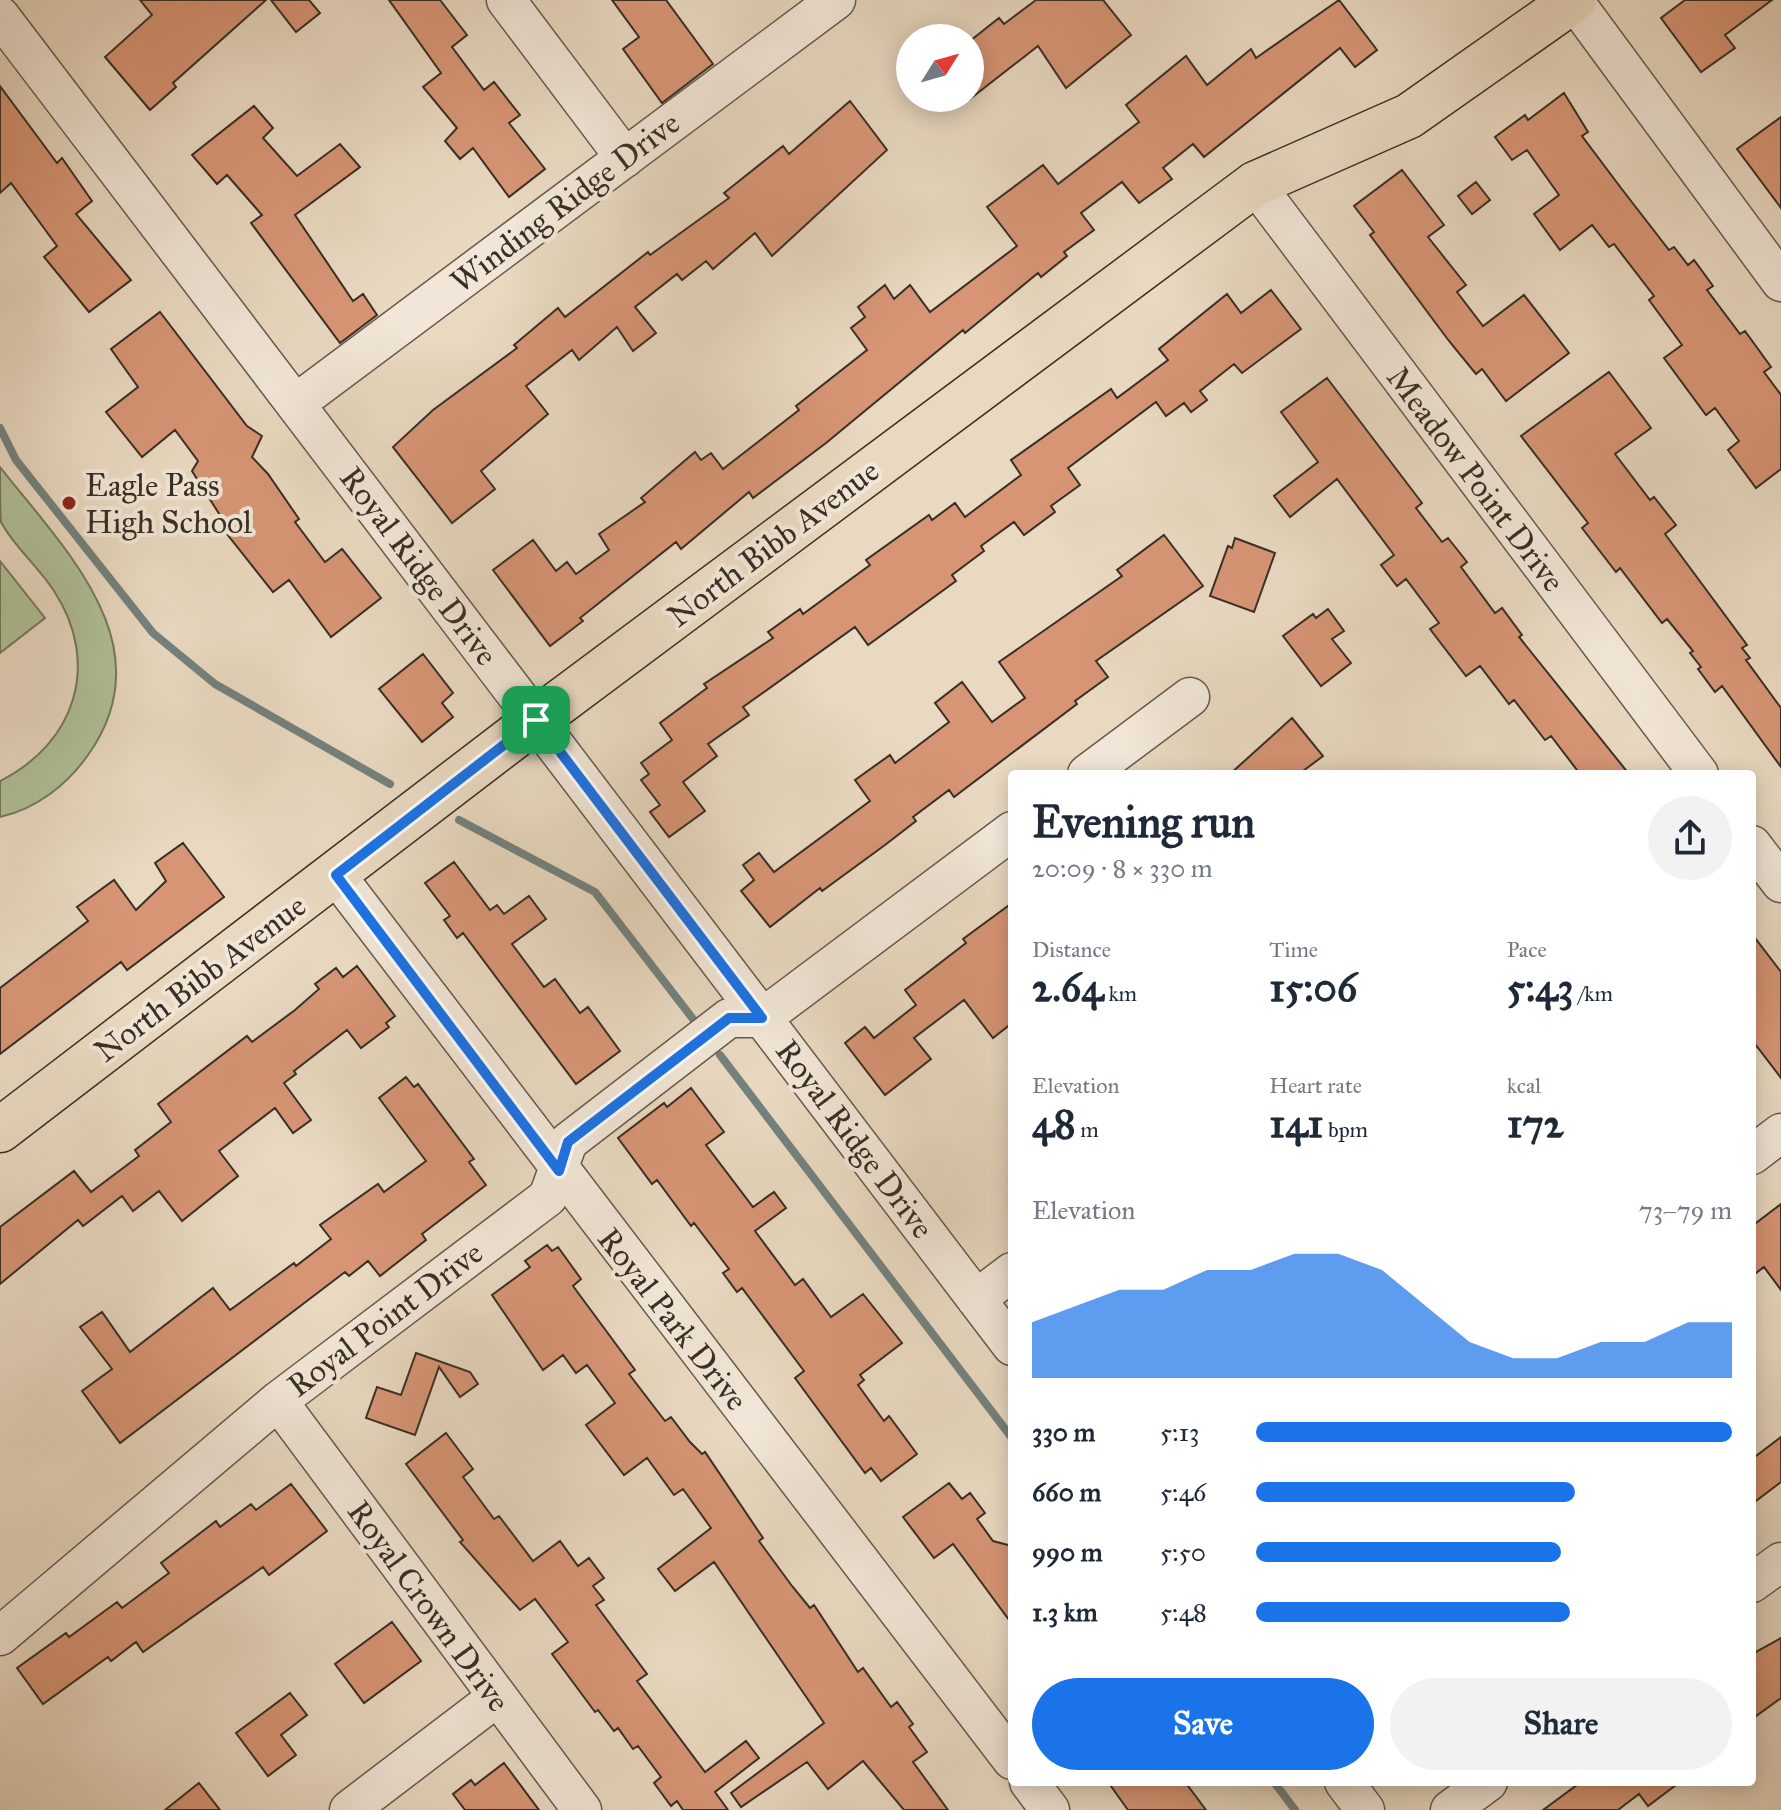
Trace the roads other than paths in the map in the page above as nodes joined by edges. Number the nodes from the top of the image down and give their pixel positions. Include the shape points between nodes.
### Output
1 (18, 0) edge
2 (506, 0) edge
3 (836, 0) edge
4 (1574, 0) edge
5 (0, 14) edge
6 (625, 158) junction
7 (1255, 184) junction
8 (1780, 278) edge
9 (295, 404) junction
10 (1190, 697) dead end
11 (536, 720) junction
12 (1092, 770) edge
13 (1696, 770) edge
14 (1008, 834) edge
15 (1756, 850) edge
16 (336, 875) junction
17 (1781, 883) edge
18 (762, 1018) junction
19 (0, 1130) edge
20 (1781, 1133) edge
21 (1756, 1152) edge
22 (559, 1171) junction
23 (1008, 1275) edge
24 (976, 1299) junction
25 (1008, 1341) edge
26 (278, 1401) junction
27 (1781, 1562) edge
28 (1756, 1580) edge
29 (0, 1636) edge
30 (496, 1698) junction
31 (1008, 1755) edge
32 (1032, 1786) edge
33 (1347, 1786) edge
34 (1483, 1786) edge
35 (349, 1810) edge
36 (582, 1810) edge
37 (1050, 1810) edge
38 (1365, 1810) edge
39 (1450, 1810) edge

1 - 5 street
2 - 6 street
3 - 6 street, Winding Ridge Drive
4 - 7 main road, North Bibb Avenue via 1409,116
4 - 8 street
5 - 9 street, Royal Ridge Drive
6 - 9 street, Winding Ridge Drive
7 - 11 main road, North Bibb Avenue
7 - 13 street, Meadow Point Drive
9 - 11 street, Royal Ridge Drive
10 - 12 street
11 - 16 main road, North Bibb Avenue
11 - 18 street, Royal Ridge Drive
14 - 18 street
15 - 17 street
16 - 19 main road, North Bibb Avenue
16 - 22 street, Royal Park Drive
18 - 22 street, Royal Point Drive via 729,1018 568,1142
18 - 24 street, Royal Ridge Drive
20 - 21 street
22 - 26 street, Royal Point Drive via 548,1197
22 - 31 street, Royal Park Drive
23 - 24 street
24 - 25 street, Royal Ridge Drive
26 - 29 street, Royal Point Drive
26 - 30 street, Royal Crown Drive
27 - 28 street
30 - 35 street
30 - 36 street, Royal Crown Drive
32 - 37 street
33 - 38 street
34 - 39 street

